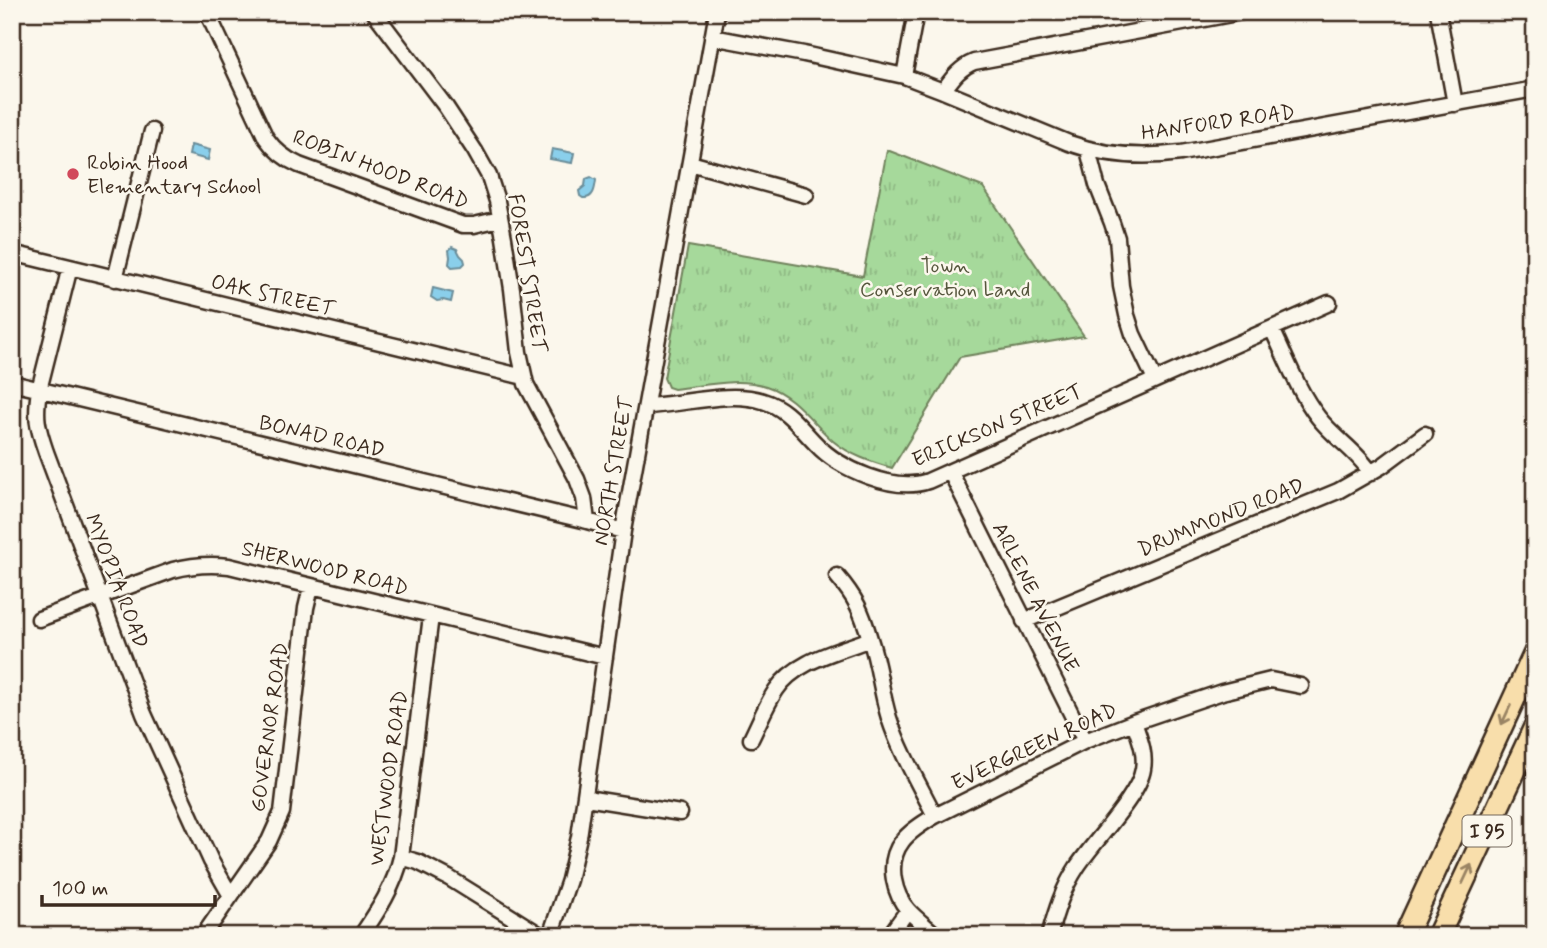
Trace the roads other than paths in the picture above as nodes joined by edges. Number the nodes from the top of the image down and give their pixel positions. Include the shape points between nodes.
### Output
1 (207, 12) edge
2 (374, 12) edge
3 (717, 12) edge
4 (916, 12) edge
5 (1242, 12) edge
6 (1438, 12) edge
7 (712, 37) junction
8 (904, 76) junction
9 (1535, 89) edge
10 (943, 91) junction
11 (1455, 104) junction
12 (152, 131) dead end
13 (1088, 150) junction
14 (690, 163) junction
15 (806, 195) dead end
16 (500, 219) junction
17 (12, 253) edge
18 (70, 267) junction
19 (115, 279) junction
20 (1329, 303) dead end
21 (1272, 329) junction
22 (524, 377) junction
23 (1155, 380) junction
24 (12, 383) edge
25 (40, 390) junction
26 (646, 406) junction
27 (1425, 434) dead end
28 (950, 471) junction
29 (1371, 473) junction
30 (587, 521) junction
31 (623, 531) junction
32 (837, 576) dead end
33 (312, 587) junction
34 (100, 596) junction
35 (431, 616) junction
36 (39, 619) dead end
37 (1024, 621) junction
38 (870, 639) junction
39 (1535, 653) edge
40 (605, 657) junction
41 (1301, 685) dead end
42 (1134, 722) junction
43 (1535, 727) edge
44 (751, 739) dead end
45 (1085, 741) junction
46 (586, 798) junction
47 (680, 813) dead end
48 (935, 816) junction
49 (1444, 849) junction
50 (401, 857) junction
51 (231, 896) junction
52 (908, 910) junction
53 (203, 936) edge
54 (361, 936) edge
55 (542, 936) edge
56 (550, 936) edge
57 (889, 936) edge
58 (937, 936) edge
59 (1049, 936) edge
60 (1398, 936) edge
61 (1405, 936) edge
62 (1438, 936) edge

1 - 16 street, ROBIN HOOD ROAD via 266,138 286,159 463,225
2 - 16 street, FOREST STREET via 475,150 493,187
3 - 7 street, NORTH STREET
4 - 8 street
5 - 10 street via 976,61 962,68
6 - 11 street
7 - 8 street, HANFORD ROAD
7 - 14 street, NORTH STREET
8 - 10 street, HANFORD ROAD
9 - 11 street, HANFORD ROAD
10 - 13 street, HANFORD ROAD
11 - 13 street, HANFORD ROAD via 1169,155
12 - 19 street
13 - 23 street via 1116,238 1127,315
14 - 15 street
14 - 26 street, NORTH STREET
16 - 22 street, FOREST STREET
17 - 18 street, OAK STREET
18 - 19 street, OAK STREET
18 - 25 street, MYOPIA ROAD
19 - 22 street, OAK STREET
20 - 21 street, ERICKSON STREET
21 - 23 street, ERICKSON STREET
21 - 29 street via 1318,416
22 - 30 street, FOREST STREET via 582,490
23 - 28 street, ERICKSON STREET
24 - 25 street, BONAD ROAD
25 - 30 street, BONAD ROAD
25 - 34 street, MYOPIA ROAD via 36,415 40,436
26 - 28 street, ERICKSON STREET via 756,399 784,411 834,460 869,476 908,485
26 - 31 street, NORTH STREET
27 - 29 street, DRUMMOND ROAD
28 - 37 street, ARLENE AVENUE
29 - 37 street, DRUMMOND ROAD via 1320,499
30 - 31 street, BONAD ROAD
31 - 40 street, NORTH STREET
32 - 38 street via 855,599
33 - 34 street, SHERWOOD ROAD via 229,566 205,565 173,570
33 - 35 street, SHERWOOD ROAD
33 - 51 street, GOVERNOR ROAD via 282,812 269,841
34 - 36 street, SHERWOOD ROAD
34 - 51 street, MYOPIA ROAD via 144,714
35 - 40 street, SHERWOOD ROAD
35 - 50 street, WESTWOOD ROAD
37 - 45 street, ARLENE AVENUE
38 - 44 street via 791,673 775,691
38 - 48 street via 891,724
39 -> 49 highway, I 95
40 - 46 street, NORTH STREET
41 - 42 street, EVERGREEN ROAD via 1276,680 1259,683
42 - 45 street, EVERGREEN ROAD
42 - 59 street via 1143,752 1142,776 1072,875
62 -> 43 highway, I 95
45 - 48 street, EVERGREEN ROAD
46 - 47 street
46 - 56 street, NORTH STREET via 569,880
48 - 52 street, EVERGREEN ROAD via 912,831 895,853 894,884
49 - 60 highway
49 - 61 highway, I 95
50 - 54 street, WESTWOOD ROAD via 387,895
50 - 55 street via 441,874
51 - 53 street, GOVERNOR ROAD
52 - 57 street
52 - 58 street, EVERGREEN ROAD

